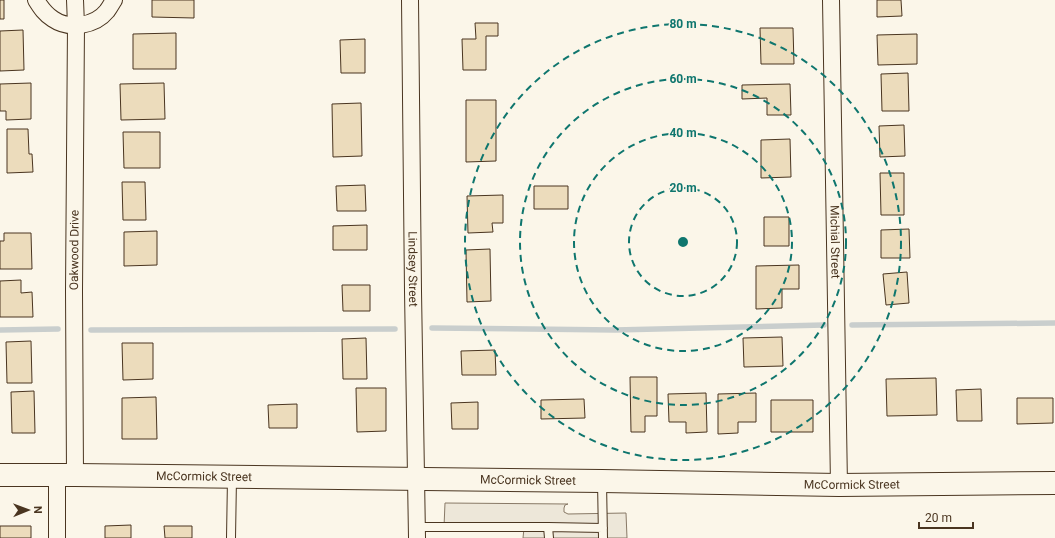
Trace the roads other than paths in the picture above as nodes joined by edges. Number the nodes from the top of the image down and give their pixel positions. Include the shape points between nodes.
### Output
1 (36, 0) edge
2 (75, 0) edge
3 (114, 0) edge
4 (410, 0) edge
5 (831, 0) edge
6 (76, 25) junction
7 (0, 475) edge
8 (66, 475) junction
9 (232, 477) junction
10 (416, 479) junction
11 (602, 480) junction
12 (1055, 483) edge
13 (839, 484) junction
14 (548, 527) junction
15 (603, 528) junction
16 (417, 533) edge
17 (57, 538) edge
18 (231, 538) edge
19 (549, 538) edge
20 (603, 538) edge

1 - 6 street via 44,12 54,20
2 - 6 street, Oakwood Drive
3 - 6 street via 95,20
4 - 10 street, Lindsey Street
5 - 13 street, Michial Street
6 - 8 street, Oakwood Drive via 74,291
7 - 8 street, McCormick Street
8 - 9 street, McCormick Street
8 - 17 street, Oakwood Drive
9 - 10 street, McCormick Street
9 - 18 lane
10 - 11 street, McCormick Street
10 - 16 street, Lindsey Street
11 - 13 street, McCormick Street
11 - 15 lane
12 - 13 street, McCormick Street
14 - 15 lane
14 - 16 lane
14 - 19 lane
15 - 20 lane

